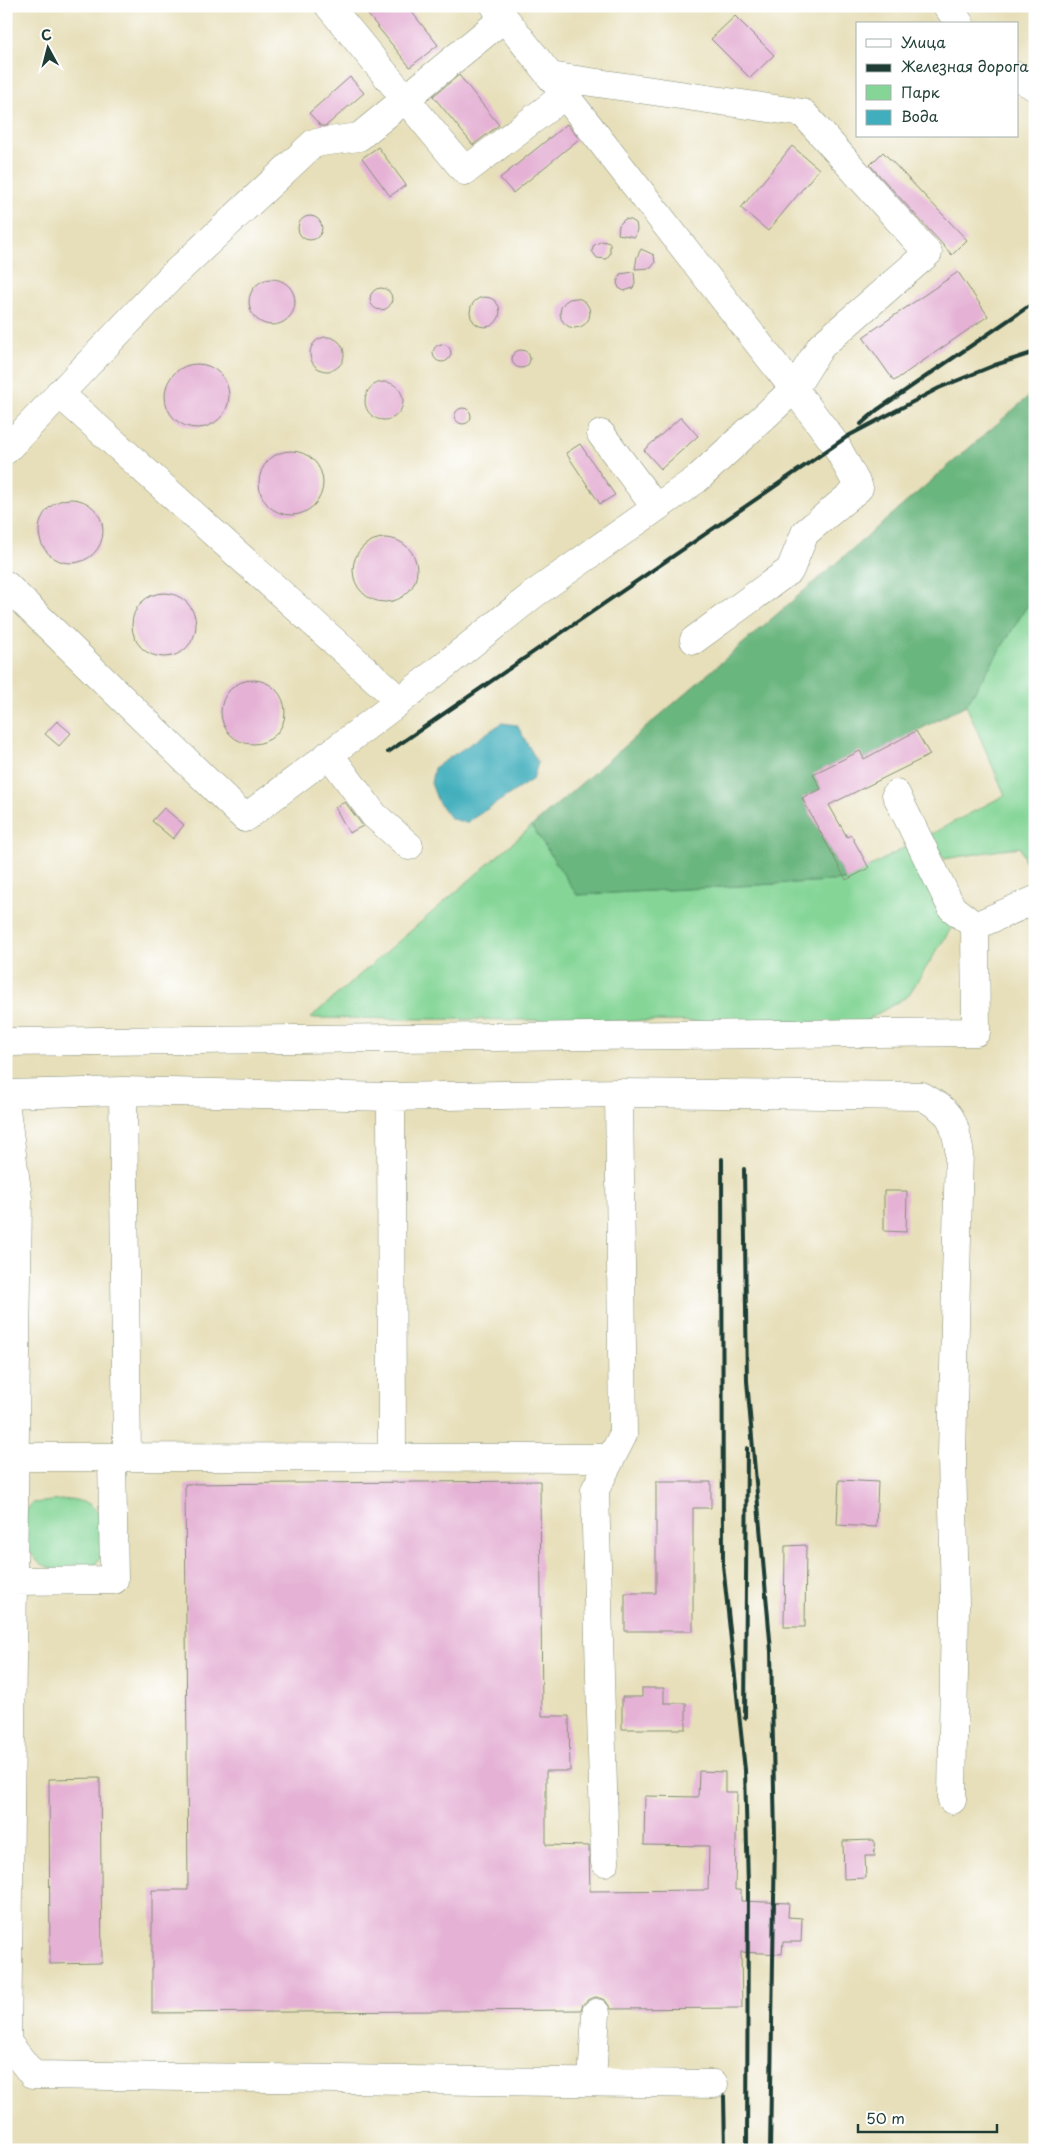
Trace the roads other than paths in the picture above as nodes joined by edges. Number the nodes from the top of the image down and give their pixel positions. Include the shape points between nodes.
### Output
1 (330, 6) edge
2 (947, 6) edge
3 (500, 12) edge
4 (959, 22) edge
5 (1018, 77) edge
6 (557, 85) junction
7 (1035, 87) edge
8 (406, 98) junction
9 (794, 389) junction
10 (58, 393) junction
11 (601, 434) dead end
12 (6, 450) edge
13 (656, 508) junction
14 (6, 585) edge
15 (694, 640) dead end
16 (400, 701) junction
17 (329, 754) junction
18 (896, 794) dead end
19 (409, 846) dead end
20 (1035, 900) edge
21 (975, 926) junction
22 (6, 1042) edge
23 (123, 1091) junction
24 (619, 1093) junction
25 (6, 1094) edge
26 (391, 1097) junction
27 (6, 1110) edge
28 (15, 1457) junction
29 (119, 1458) junction
30 (392, 1458) junction
31 (611, 1458) junction
32 (13, 1581) junction
33 (952, 1800) dead end
34 (605, 1862) dead end
35 (596, 2013) dead end
36 (592, 2082) junction
37 (714, 2084) dead end

1 - 8 lane
2 - 4 lane
3 - 6 lane
3 - 8 lane
5 - 7 lane
6 - 8 lane via 465,171
6 - 9 lane
6 - 9 lane via 803,112 928,253 821,346
8 - 10 lane via 359,136 314,143 171,277
9 - 13 lane via 697,479
9 - 15 lane via 836,445 860,488 805,533 790,570
10 - 12 lane
10 - 16 lane
11 - 13 lane
13 - 16 lane via 534,594
14 - 17 lane via 246,818
16 - 17 lane
17 - 19 lane via 374,815
18 - 21 lane via 952,908
20 - 21 lane
21 - 22 lane via 976,1032
23 - 25 lane
23 - 26 lane
23 - 29 lane
24 - 26 lane
24 - 31 lane via 623,1435
24 - 33 lane via 922,1096 945,1109 955,1127 959,1150 952,1455 956,1606
26 - 30 lane
27 - 28 lane via 18,1198
28 - 29 lane
28 - 32 lane
29 - 30 lane
29 - 32 lane via 114,1580
30 - 31 lane
31 - 34 lane via 595,1490
32 - 36 lane via 7,2042 33,2075
35 - 36 lane
36 - 37 lane

